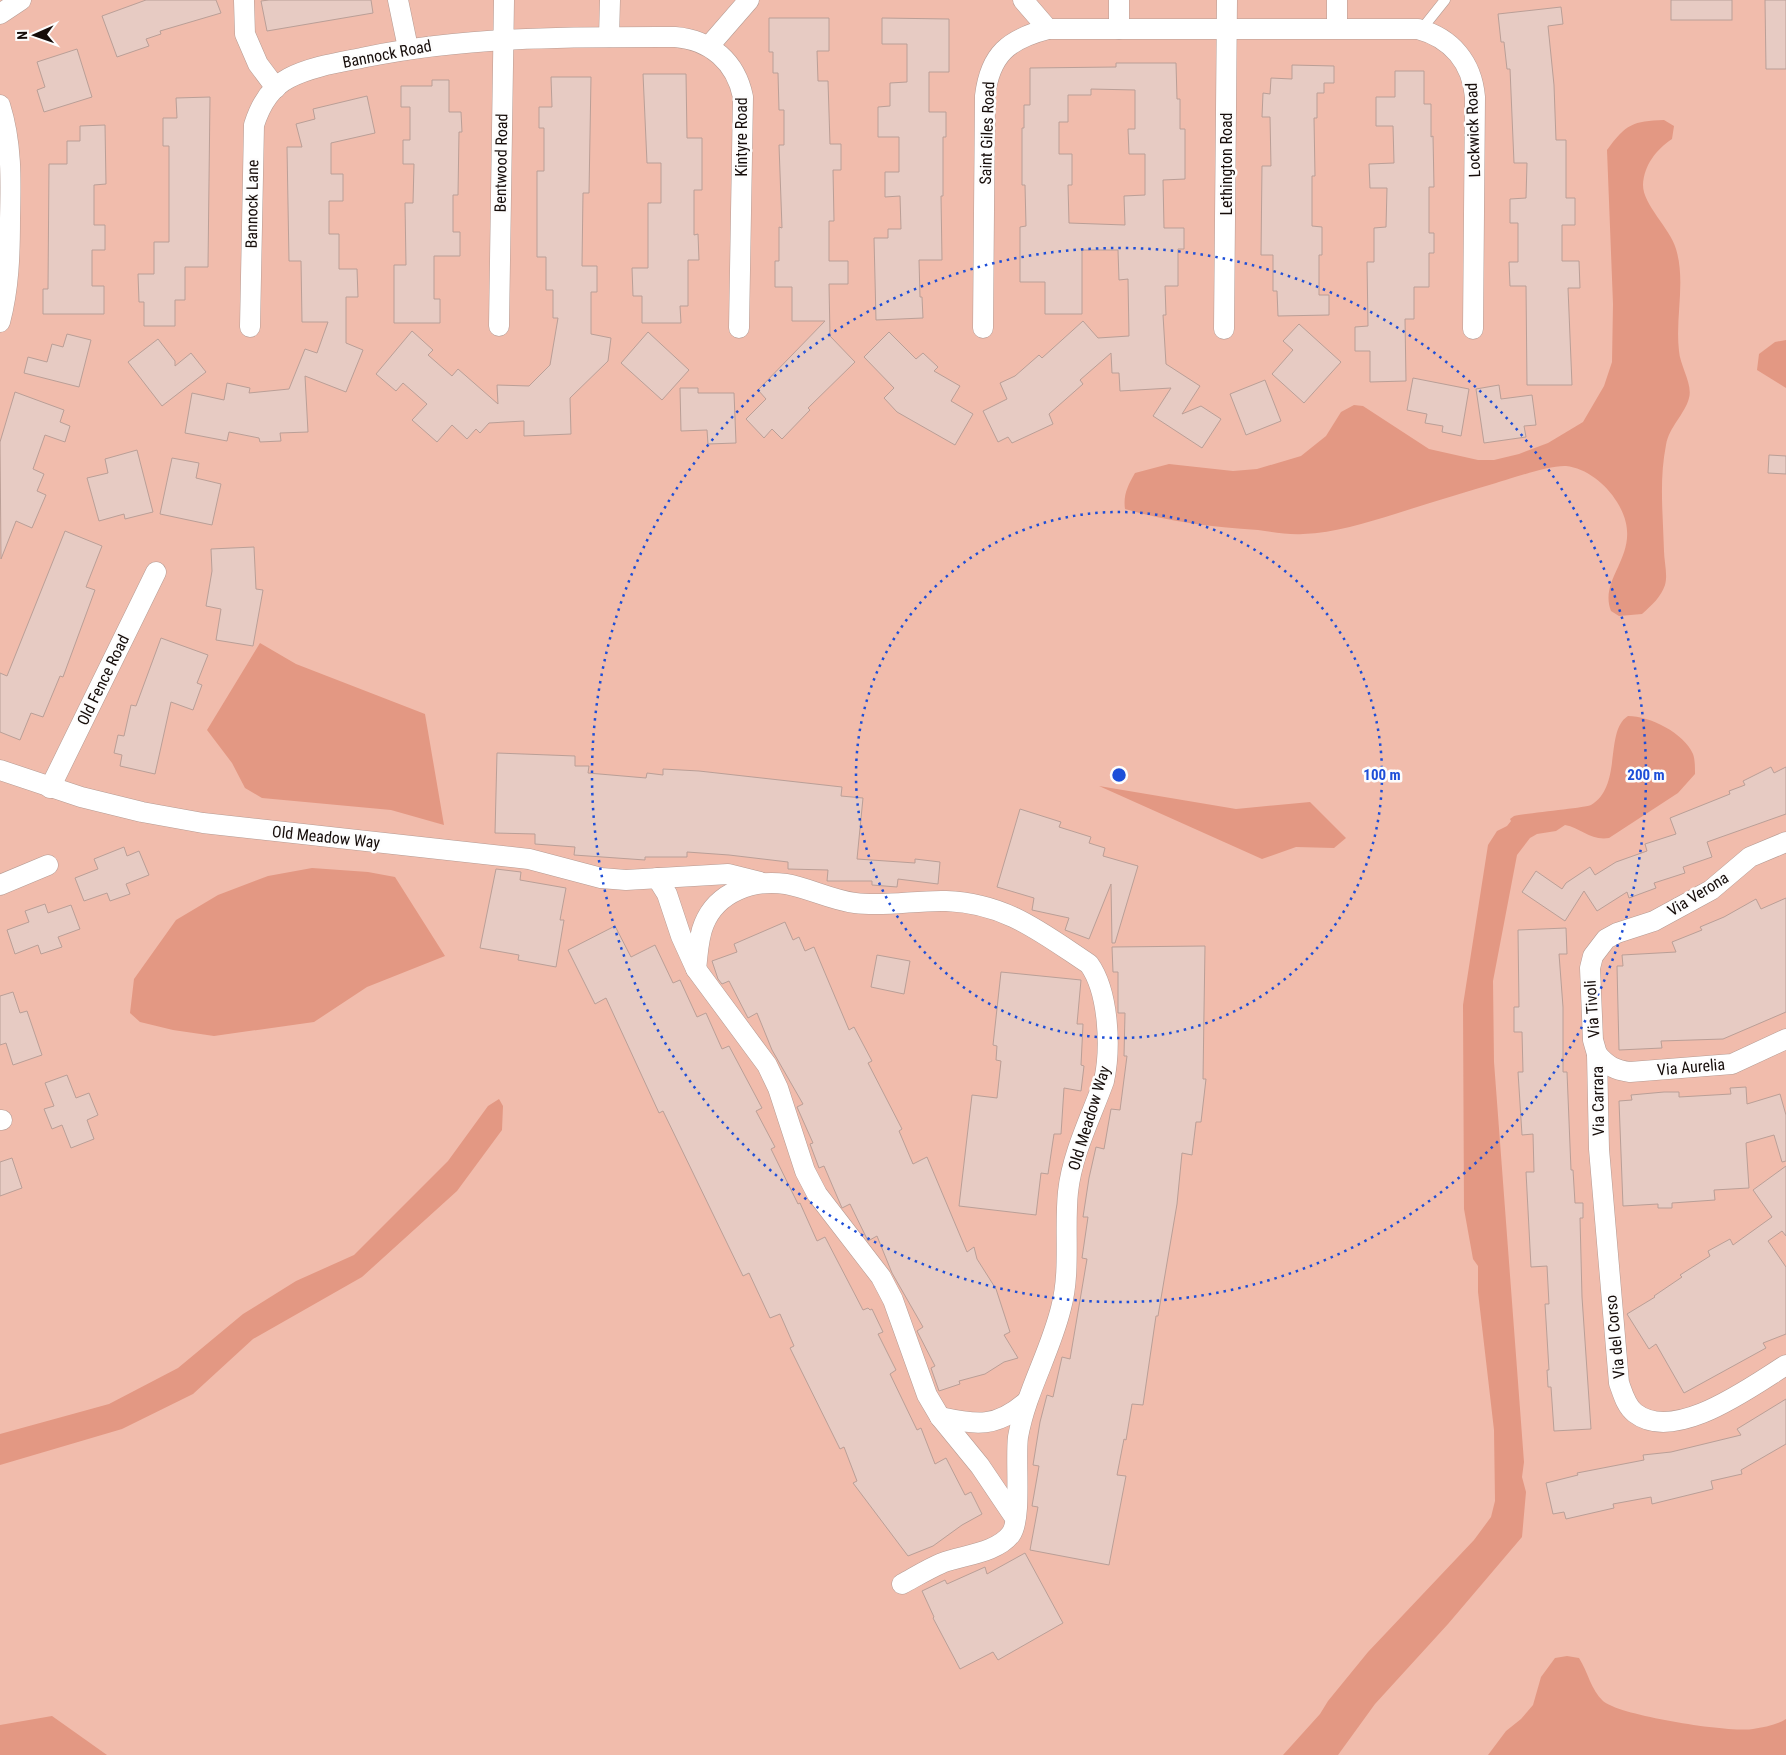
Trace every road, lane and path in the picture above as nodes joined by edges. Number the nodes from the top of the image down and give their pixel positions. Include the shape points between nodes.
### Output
1 (22, 0) edge
2 (398, 0) edge
3 (504, 0) edge
4 (610, 0) edge
5 (749, 0) edge
6 (1023, 0) edge
7 (1118, 0) edge
8 (1227, 0) edge
9 (1337, 0) edge
10 (1445, 0) edge
11 (244, 1) edge
12 (0, 14) edge
13 (1119, 28) junction
14 (1227, 28) junction
15 (1337, 28) junction
16 (1048, 29) junction
17 (1421, 30) junction
18 (609, 37) junction
19 (503, 38) junction
20 (709, 46) junction
21 (408, 48) junction
22 (276, 88) junction
23 (0, 105) edge
24 (0, 322) edge
25 (499, 326) dead end
26 (250, 327) dead end
27 (740, 328) dead end
28 (983, 328) dead end
29 (1224, 329) dead end
30 (1473, 329) dead end
31 (156, 572) dead end
32 (0, 770) edge
33 (50, 788) junction
34 (1786, 842) edge
35 (48, 865) dead end
36 (657, 878) junction
37 (764, 884) junction
38 (0, 885) edge
39 (1606, 939) joint
40 (696, 969) junction
41 (1786, 1039) edge
42 (1597, 1054) junction
43 (1598, 1149) joint
44 (1786, 1364) edge
45 (1026, 1402) junction
46 (940, 1417) junction
47 (1015, 1518) junction
48 (902, 1584) dead end

1 - 12 street
2 - 21 street
3 - 19 street, Bentwood Road
4 - 18 street
5 - 20 street
6 - 16 street
7 - 13 street
8 - 14 street, Lethington Road
9 - 15 street
10 - 17 lane
11 - 22 street via 245,34 258,64
13 - 14 street, Saint Giles Road
13 - 16 street, Saint Giles Road
14 - 15 street, Lockwick Road
14 - 29 street, Lethington Road
15 - 17 street, Lockwick Road
16 - 28 street, Saint Giles Road via 1012,42 996,61 986,84
17 - 30 street, Lockwick Road via 1452,45 1464,60 1474,85
18 - 19 street, Kintyre Road
18 - 20 street, Kintyre Road via 689,38
19 - 21 street, Bannock Road
19 - 25 street, Bentwood Road
20 - 27 street, Kintyre Road via 729,63 743,98
21 - 22 street, Bannock Road via 300,73
22 - 26 street, Bannock Lane via 258,113 253,138
23 - 24 street via 6,123 11,166 9,264
31 - 33 street, Old Fence Road
32 - 33 street, Old Meadow Way
33 - 36 street, Old Meadow Way via 142,812 203,823 529,859 601,878
34 - 39 street, Via Verona via 1750,857 1711,890 1654,921
35 - 38 street
36 - 37 street, Old Meadow Way via 728,874
36 - 40 street via 667,894
37 - 40 street, Old Meadow Way via 743,888 716,904 703,925
37 - 45 street, Old Meadow Way via 785,884 854,903 879,905 945,901 995,909 1025,921 1089,964 1096,974 1108,1040 1107,1067 1073,1164 1068,1190 1062,1307
39 - 42 street, Via Tivoli via 1593,956 1590,968 1593,1040
40 - 46 street via 767,1065 778,1088 805,1172 817,1194 885,1285 921,1383
41 - 42 street, Via Aurelia via 1732,1064 1695,1067 1630,1072 1606,1064
42 - 43 street, Via Carrara
43 - 44 street, Via del Corso via 1619,1383 1626,1403 1646,1419 1672,1421 1715,1409
45 - 46 street via 1013,1412 985,1423 971,1424
45 - 47 street, Old Meadow Way via 1018,1439
46 - 47 street via 980,1466
47 - 48 street, Old Meadow Way via 1012,1532 1000,1543 943,1563

